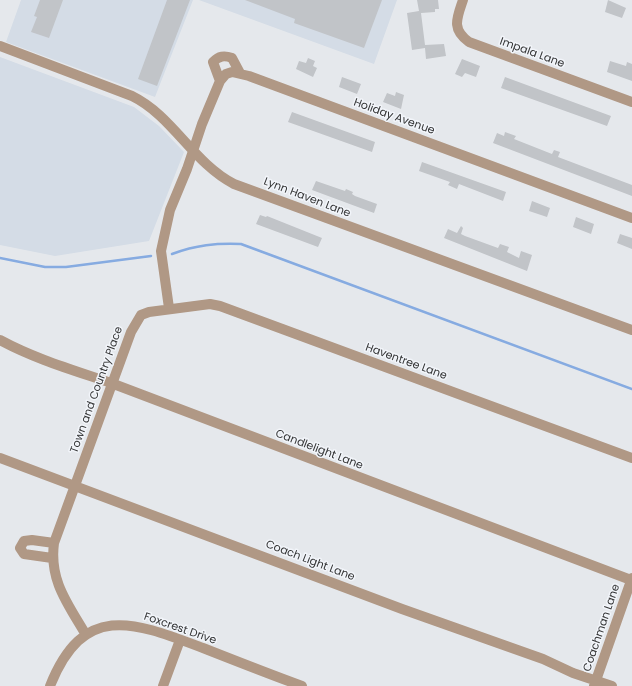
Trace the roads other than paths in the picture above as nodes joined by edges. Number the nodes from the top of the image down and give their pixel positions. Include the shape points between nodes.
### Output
1 (463, 0) edge
2 (0, 46) edge
3 (240, 73) junction
4 (220, 81) junction
5 (632, 102) edge
6 (194, 150) junction
7 (632, 218) edge
8 (169, 308) junction
9 (632, 330) edge
10 (0, 340) edge
11 (111, 383) junction
12 (0, 458) edge
13 (632, 458) edge
14 (75, 486) junction
15 (54, 543) junction
16 (52, 558) junction
17 (632, 579) edge
18 (86, 635) junction
19 (180, 640) junction
20 (283, 683) edge
21 (595, 683) edge
22 (50, 686) edge
23 (163, 686) edge
24 (302, 686) edge
25 (612, 686) edge

1 - 5 street, Impala Lane via 456,24 460,35 469,42
2 - 6 street, Lynn Haven Lane via 146,103
3 - 4 street via 226,74
3 - 4 street via 232,58 217,58 213,62
3 - 7 street, Holiday Avenue
4 - 6 street
6 - 8 street via 170,210 161,251
6 - 9 street, Lynn Haven Lane via 210,168 234,184
8 - 11 street, Town and Country Place via 141,315 131,332
8 - 13 street, Haventree Lane via 210,304 220,306
10 - 11 street, Candlelight Lane
11 - 14 street, Town and Country Place
11 - 17 street, Candlelight Lane
12 - 14 street, Coach Light Lane
14 - 15 street, Town and Country Place
14 - 21 street, Coach Light Lane via 543,659
15 - 16 street, Town and Country Place
15 - 16 street via 24,541 20,548 24,554
16 - 18 street, Town and Country Place via 56,579
17 - 21 street, Coachman Lane
18 - 19 street, Foxcrest Drive via 112,626 129,625 147,628
18 - 22 street, Foxcrest Drive via 67,652
19 - 20 street, Foxcrest Drive
19 - 23 street
20 - 24 street, Foxcrest Drive
21 - 25 street, Coach Light Lane

